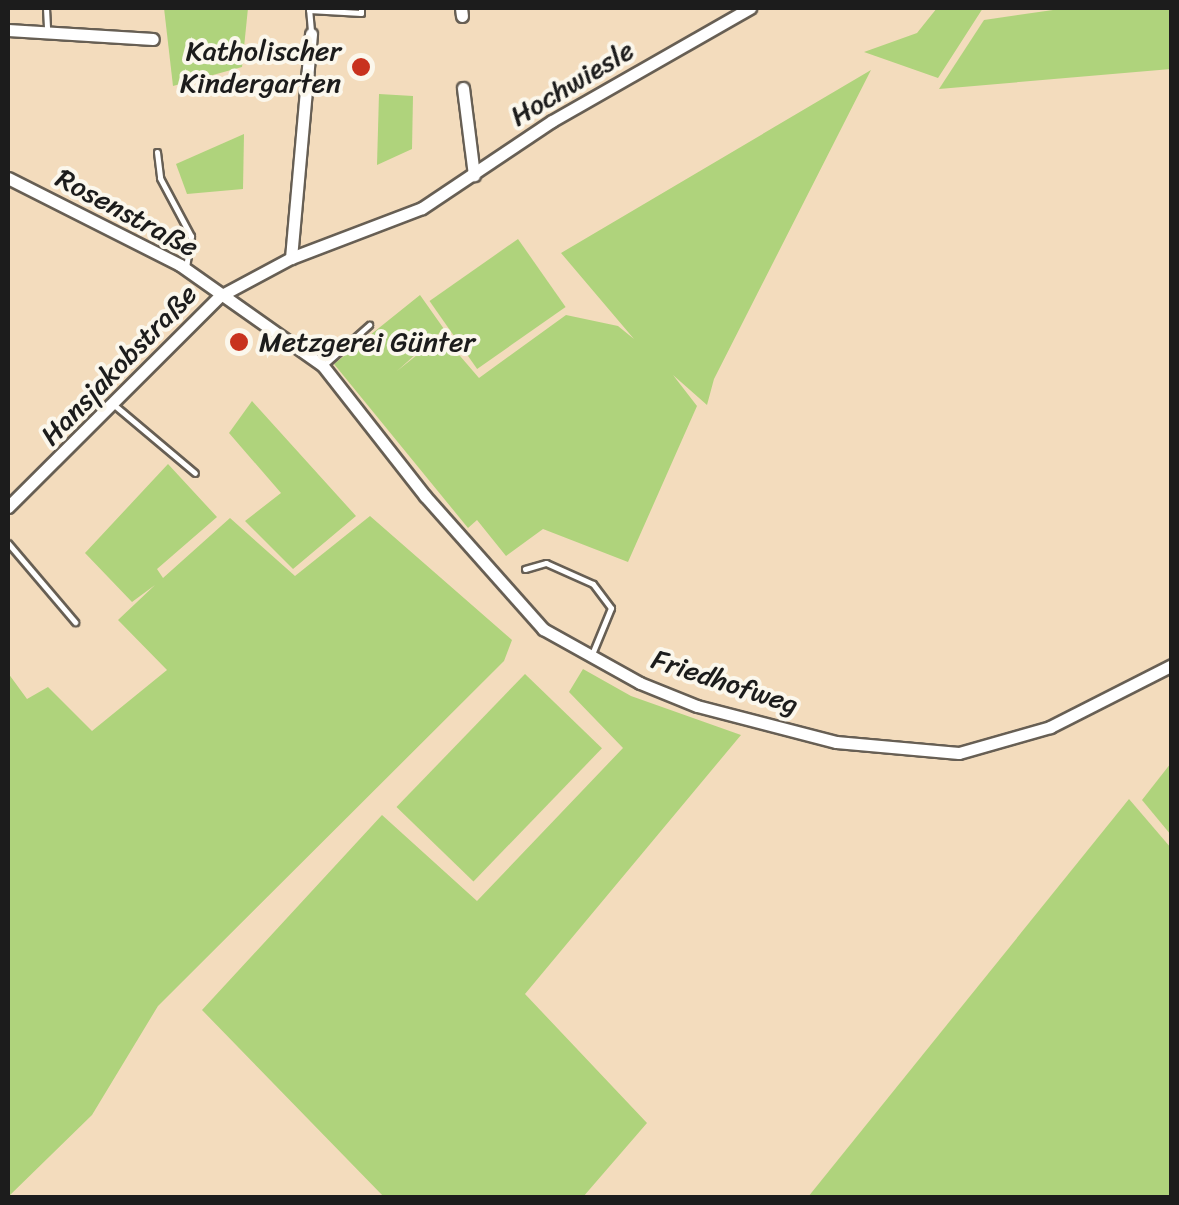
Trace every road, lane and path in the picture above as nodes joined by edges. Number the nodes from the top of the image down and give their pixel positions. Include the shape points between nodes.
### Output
1 (46, 8) edge
2 (361, 8) edge
3 (750, 8) edge
4 (8, 30) edge
5 (47, 31) junction
6 (311, 34) joint
7 (153, 38) dead end
8 (463, 88) dead end
9 (157, 152) dead end
10 (474, 175) junction
11 (8, 178) edge
12 (291, 258) junction
13 (186, 269) junction
14 (220, 296) junction
15 (369, 325) dead end
16 (322, 366) junction
17 (112, 404) junction
18 (195, 473) dead end
19 (8, 507) edge
20 (8, 543) edge
21 (526, 569) dead end
22 (75, 622) dead end
23 (591, 657) junction
24 (1172, 665) edge

1 - 5 lane
2 - 6 lane via 309,10
3 - 10 street, Hochwiesle via 552,121
4 - 5 street
5 - 7 street
6 - 12 street
8 - 10 street, Hochwiesle
9 - 13 lane via 160,178 191,236
10 - 12 street, Hochwiesle via 422,208
11 - 13 street, Rosenstraße
12 - 14 street, Hochwiesle
13 - 14 street, Rosenstraße
14 - 16 street, Friedhofweg
14 - 17 street, Hansjakobstraße
15 - 16 lane
16 - 23 street, Friedhofweg via 543,629
17 - 18 lane
17 - 19 street, Hansjakobstraße
20 - 22 lane
21 - 23 lane via 546,563 593,584 611,608
23 - 24 street, Friedhofweg via 697,706 903,753 1006,744

